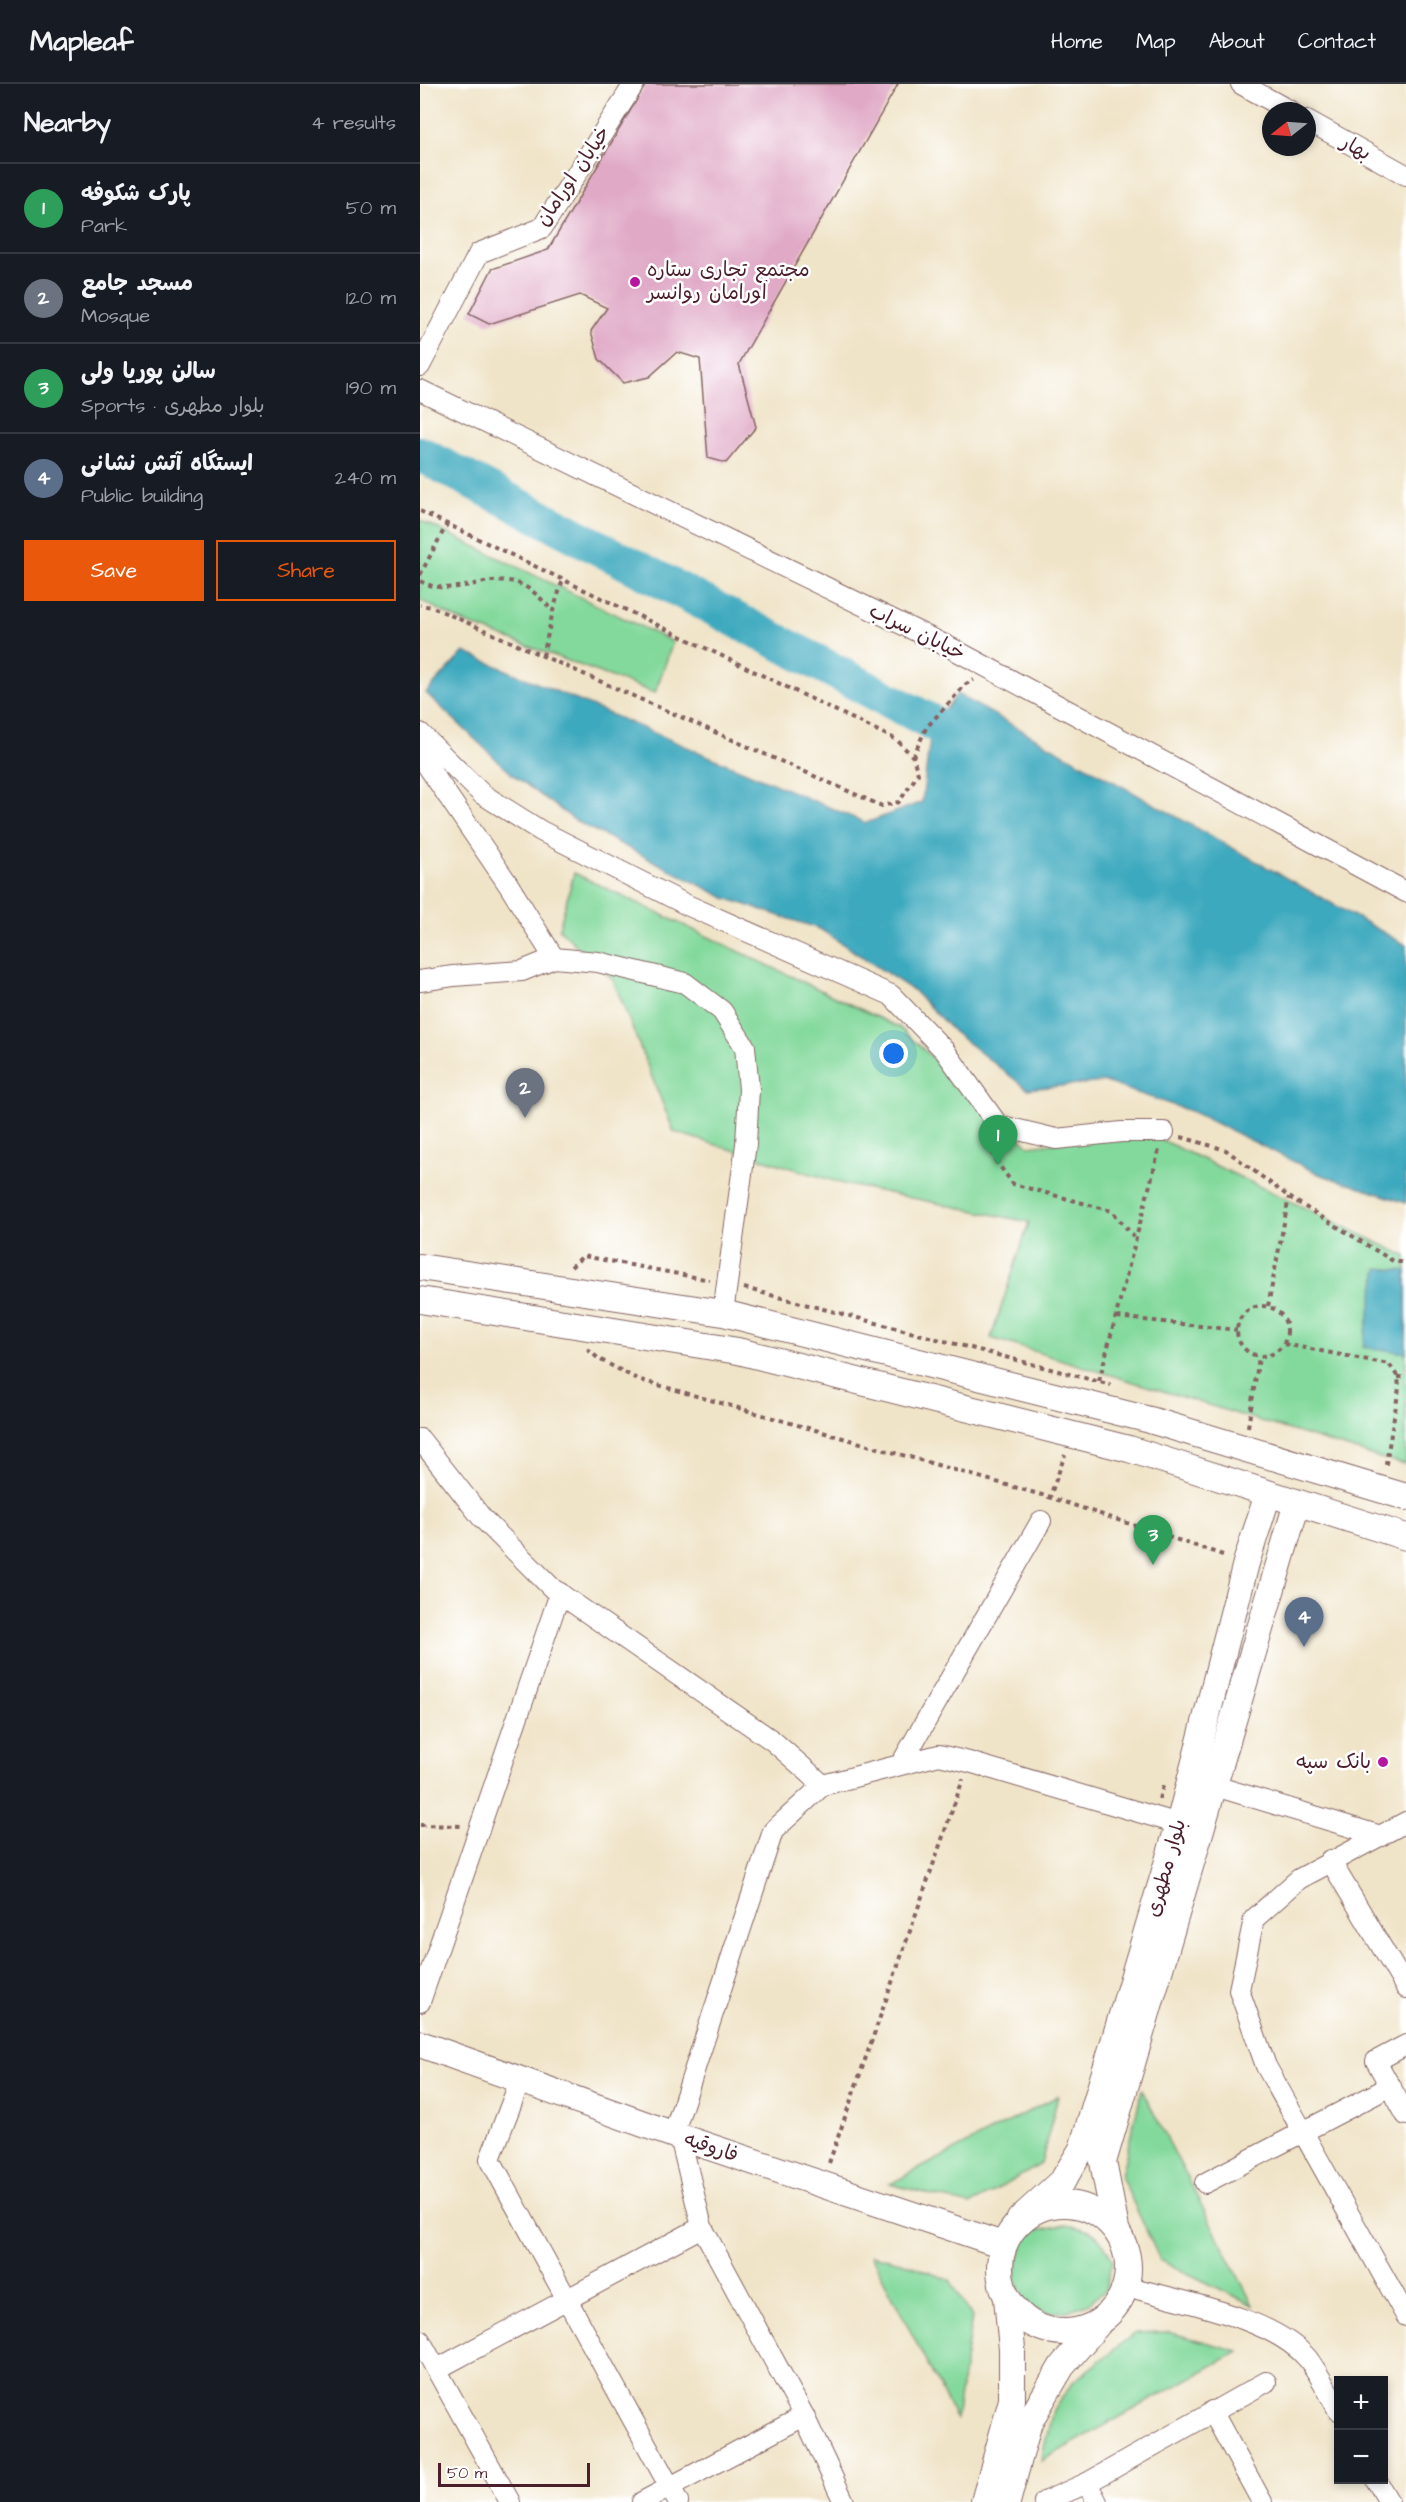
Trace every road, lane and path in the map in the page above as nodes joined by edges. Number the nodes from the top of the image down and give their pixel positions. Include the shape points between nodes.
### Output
1 (634, 84) edge
2 (1241, 84) edge
3 (1274, 102) edge
4 (1316, 125) edge
5 (1406, 175) edge
6 (420, 366) edge
7 (420, 390) edge
8 (420, 511) edge
9 (447, 524) junction
10 (420, 575) edge
11 (563, 579) junction
12 (420, 581) edge
13 (420, 605) edge
14 (553, 611) junction
15 (543, 656) junction
16 (966, 684) dead end
17 (420, 733) edge
18 (420, 755) edge
19 (913, 757) junction
20 (1406, 891) edge
21 (554, 958) junction
22 (420, 981) edge
23 (998, 1125) junction
24 (1164, 1132) junction
25 (1289, 1197) junction
26 (1134, 1238) junction
27 (1406, 1263) edge
28 (420, 1266) edge
29 (420, 1300) edge
30 (1268, 1306) junction
31 (723, 1313) junction
32 (1117, 1317) junction
33 (570, 1324) junction
34 (1237, 1330) junction
35 (1284, 1344) junction
36 (1259, 1357) junction
37 (1398, 1377) junction
38 (1406, 1377) edge
39 (1099, 1381) dead end
40 (1067, 1399) junction
41 (1065, 1433) junction
42 (420, 1439) edge
43 (1244, 1448) junction
44 (1385, 1472) dead end
45 (1268, 1494) junction
46 (1050, 1497) junction
47 (1406, 1497) edge
48 (1297, 1503) junction
49 (1041, 1521) joint
50 (1406, 1537) edge
51 (1246, 1563) junction
52 (560, 1593) junction
53 (969, 1762) junction
54 (901, 1764) junction
55 (823, 1785) junction
56 (1215, 1786) junction
57 (1406, 1822) edge
58 (1179, 1824) junction
59 (420, 1826) edge
60 (480, 1826) junction
61 (1381, 1836) junction
62 (1330, 1860) junction
63 (1406, 1988) edge
64 (420, 2002) edge
65 (420, 2044) edge
66 (1406, 2045) edge
67 (520, 2081) junction
68 (1390, 2086) junction
69 (1406, 2115) edge
70 (1303, 2133) junction
71 (677, 2136) junction
72 (1205, 2182) dead end
73 (821, 2184) junction
74 (1020, 2219) junction
75 (702, 2227) junction
76 (1116, 2229) junction
77 (1003, 2245) junction
78 (1126, 2286) junction
79 (1007, 2298) junction
80 (567, 2300) junction
81 (1406, 2316) edge
82 (1100, 2322) junction
83 (420, 2340) edge
84 (436, 2369) junction
85 (1266, 2382) dead end
86 (1334, 2403) edge
87 (1212, 2411) junction
88 (804, 2416) junction
89 (1087, 2483) junction
90 (1379, 2484) edge
91 (674, 2495) edge
92 (510, 2502) edge
93 (642, 2502) edge
94 (844, 2502) edge
95 (984, 2502) edge
96 (1007, 2502) edge
97 (1044, 2502) edge
98 (1097, 2502) edge
99 (1262, 2502) edge
100 (1389, 2502) edge

1 - 6 street, خیابان اورامان via 542,228 479,253
2 - 3 street
4 - 5 street, بهار
7 - 20 street, خیابان سراب via 955,650
8 - 9 path
9 - 10 path
9 - 11 path
11 - 14 path
11 - 19 path via 897,740
12 - 14 path via 448,590 504,580 521,584
13 - 15 path
14 - 15 path
15 - 19 path via 882,806 899,802 918,774
16 - 19 path via 926,728
17 - 23 street via 482,794 541,831 687,905 891,995 945,1051
18 - 21 street
21 - 22 street via 522,971
21 - 31 street via 598,962 685,983 722,1011 744,1047 749,1089 746,1144
23 - 24 street via 1056,1139
23 - 26 path via 990,1140 996,1161 1013,1184 1112,1211
24 - 25 path via 1226,1150
24 - 26 path
25 - 27 path via 1393,1261
25 - 30 path
26 - 32 path
28 - 31 main road
29 - 33 main road
30 - 34 path via 1251,1308
30 - 35 path via 1283,1317 1287,1336
31 - 40 main road
32 - 34 path
32 - 39 path
33 - 41 main road via 738,1351
33 - 46 path via 580,1344 637,1379
34 - 36 path via 1246,1350
35 - 36 path via 1269,1356
35 - 37 path via 1389,1364
36 - 43 path
37 - 38 path
37 - 44 path
40 - 41 main road
40 - 43 main road
41 - 45 main road via 1129,1449
41 - 46 path
42 - 52 street via 482,1518
43 - 47 main road
45 - 48 main road
45 - 51 main road, بلوار مطهری
46 - 49 path
46 - 51 path
48 - 50 main road
48 - 56 main road, بلوار مطهری
49 - 54 street
51 - 58 main road, بلوار مطهری
52 - 55 street via 773,1741
52 - 60 street
53 - 54 street via 939,1755
53 - 58 street
53 - 73 path
54 - 55 street
55 - 71 street via 773,1831
56 - 61 street
56 - 76 main road, بلوار مطهری via 1103,2162
57 - 61 street
58 - 74 main road, بلوار مطهری via 1082,2149 1063,2180
59 - 60 path
60 - 64 street
61 - 62 street
62 - 63 street
62 - 70 street via 1299,1879 1254,1919 1239,1990 1266,2066
65 - 67 main road, فاروقیه
66 - 68 street via 1376,2061
67 - 71 main road, فاروقیه
67 - 80 street via 490,2159
68 - 69 street
68 - 70 street
70 - 72 street
70 - 81 street
71 - 73 main road, فاروقیه
71 - 75 street
73 - 77 main road, فاروقیه
74 - 76 main road via 1044,2206 1070,2203 1096,2211
74 - 77 main road
75 - 80 street
75 - 88 street
76 - 78 main road via 1128,2257
77 - 79 main road via 999,2272
78 - 82 main road via 1116,2306
78 - 86 street via 1233,2316 1281,2335 1306,2357
79 - 82 main road via 1020,2315 1038,2327 1059,2332 1080,2330
79 - 95 main road via 1012,2400
80 - 84 street
80 - 91 street
82 - 96 main road via 1062,2366 1029,2422
83 - 84 street
84 - 92 street
85 - 87 street
87 - 89 street
87 - 99 street
88 - 91 street
88 - 94 street
89 - 97 street
89 - 98 street
90 - 100 street
91 - 93 street

